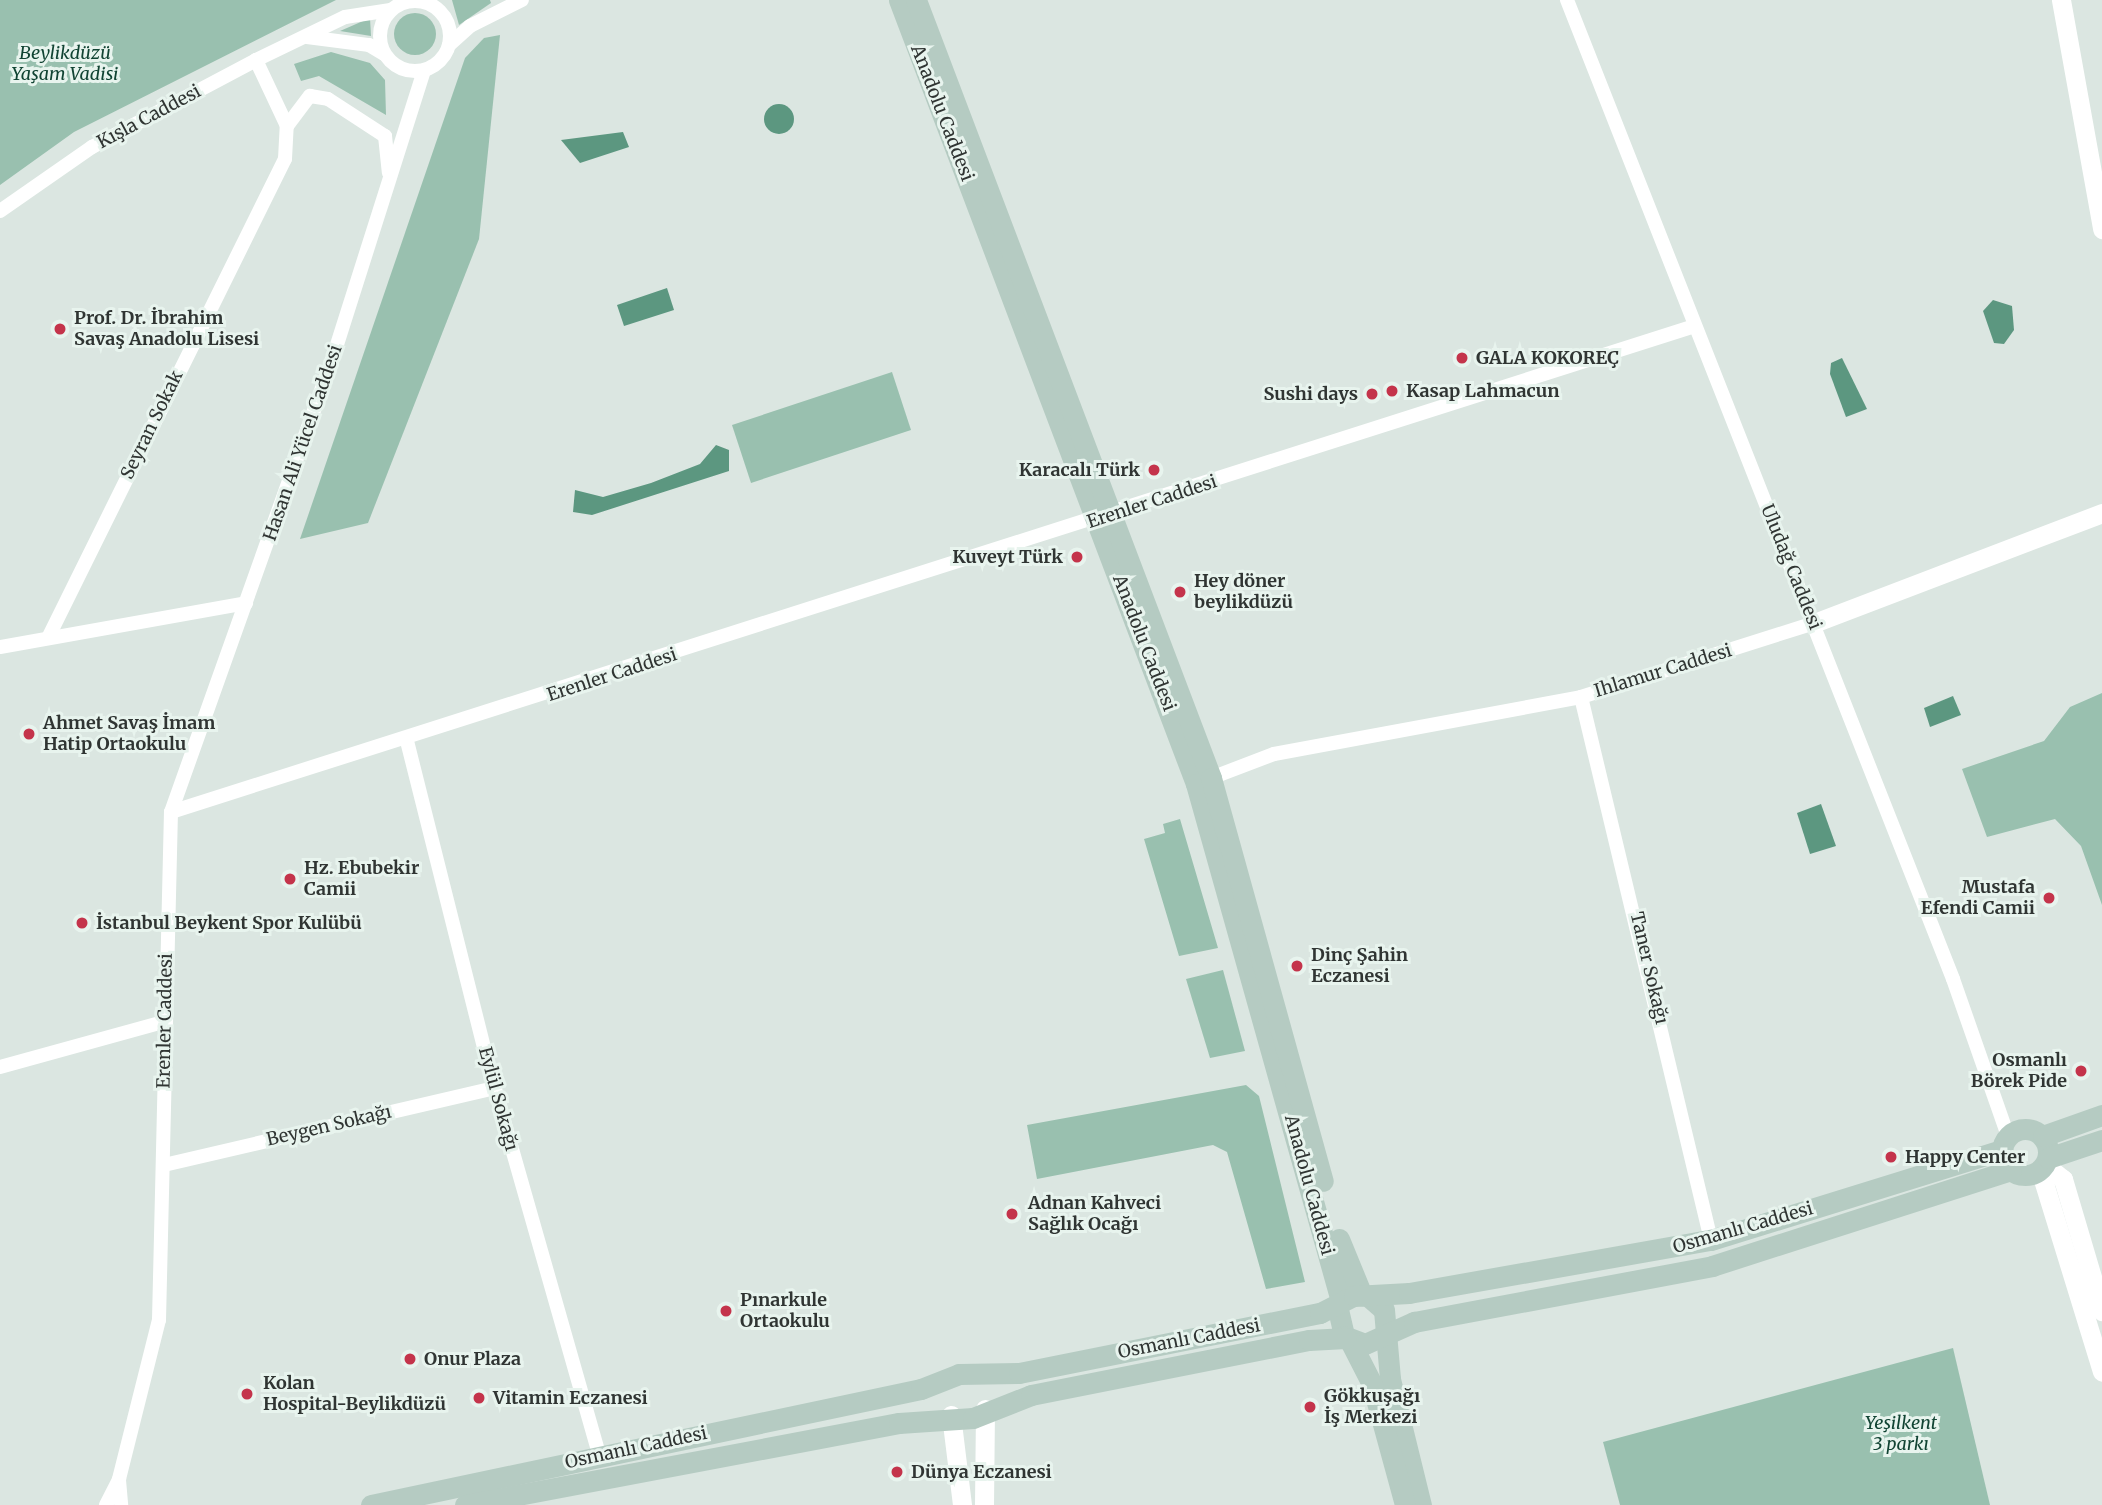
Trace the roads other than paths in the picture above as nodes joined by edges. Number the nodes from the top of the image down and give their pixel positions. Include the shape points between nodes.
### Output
1 (522, 0) edge
2 (900, 0) edge
3 (916, 0) edge
4 (1567, 0) edge
5 (2061, 0) edge
6 (427, 1) edge
7 (390, 10) junction
8 (306, 37) junction
9 (449, 45) junction
10 (384, 54) junction
11 (256, 60) junction
12 (424, 71) junction
13 (287, 126) junction
14 (389, 192) junction
15 (0, 211) edge
16 (2102, 229) edge
17 (1692, 327) junction
18 (2102, 513) edge
19 (1105, 517) junction
20 (246, 603) junction
21 (1814, 624) junction
22 (49, 636) junction
23 (0, 647) edge
24 (1581, 696) junction
25 (407, 741) junction
26 (1204, 781) junction
27 (171, 811) junction
28 (163, 1022) junction
29 (1285, 1065) junction
30 (0, 1067) edge
31 (494, 1088) junction
32 (2102, 1115) edge
33 (2043, 1136) junction
34 (2102, 1140) edge
35 (2005, 1143) junction
36 (2044, 1164) junction
37 (164, 1165) junction
38 (2011, 1170) junction
39 (1711, 1240) junction
40 (1365, 1295) junction
41 (1339, 1303) junction
42 (2102, 1311) edge
43 (1383, 1332) junction
44 (1348, 1340) junction
45 (2102, 1372) edge
46 (978, 1377) junction
47 (948, 1381) junction
48 (985, 1409) junction
49 (951, 1415) junction
50 (599, 1455) junction
51 (119, 1479) junction
52 (106, 1505) edge
53 (121, 1505) edge
54 (371, 1505) edge
55 (465, 1505) edge
56 (962, 1505) edge
57 (984, 1505) edge
58 (1405, 1505) edge
59 (1421, 1505) edge

1 - 9 street via 470,26
2 - 19 main road, Anadolu Caddesi
3 - 19 main road, Anadolu Caddesi
4 - 17 street, Uludağ Caddesi
5 - 16 street
6 - 7 street
6 - 9 street via 443,15
7 - 8 street, Kışla Caddesi via 345,17
7 - 10 street via 379,31
8 - 10 street via 369,45
8 - 11 street, Kışla Caddesi
9 - 12 street
10 - 12 street via 401,69
11 - 13 street
11 - 15 street, Kışla Caddesi via 92,147
12 - 14 street, Hasan Ali Yücel Caddesi
13 - 14 street via 310,96 370,121 390,153
13 - 22 street, Seyran Sokak via 274,188
14 - 20 street, Hasan Ali Yücel Caddesi
17 - 19 street, Erenler Caddesi
17 - 21 street, Uludağ Caddesi
18 - 21 street, Ihlamur Caddesi
19 - 25 street, Erenler Caddesi
19 - 26 main road, Anadolu Caddesi
20 - 22 street
20 - 27 street, Hasan Ali Yücel Caddesi
21 - 24 street, Ihlamur Caddesi
21 - 35 street, Uludağ Caddesi
22 - 23 street
24 - 26 street, Ihlamur Caddesi via 1274,754
24 - 39 street, Taner Sokağı
25 - 27 street, Erenler Caddesi
25 - 31 street, Eylül Sokağı
26 - 29 main road, Anadolu Caddesi
27 - 28 street, Erenler Caddesi
28 - 30 street
28 - 37 street, Erenler Caddesi
29 - 40 main road, Anadolu Caddesi via 1345,1263
29 - 41 main road, Anadolu Caddesi
31 - 37 street, Beygen Sokağı
31 - 50 street, Eylül Sokağı
32 - 33 main road
33 - 35 main road, Osmanlı Caddesi via 2029,1128
33 - 36 main road
34 - 36 main road
35 - 38 main road
35 - 39 main road, Osmanlı Caddesi
36 - 38 main road, Osmanlı Caddesi
36 - 42 street via 2063,1179
36 - 45 street
37 - 51 street, Erenler Caddesi via 159,1320
38 - 43 main road, Osmanlı Caddesi via 1713,1266
39 - 40 main road, Osmanlı Caddesi
40 - 41 main road, Osmanlı Caddesi
40 - 43 main road via 1384,1310
41 - 44 main road
41 - 46 main road, Osmanlı Caddesi
43 - 44 main road, Osmanlı Caddesi via 1365,1344
43 - 59 main road
44 - 48 main road, Osmanlı Caddesi via 1289,1343
44 - 58 main road via 1372,1384
46 - 47 main road, Osmanlı Caddesi via 966,1373
46 - 48 main road via 988,1395
47 - 49 main road via 942,1395
47 - 50 main road, Osmanlı Caddesi
48 - 49 main road, Osmanlı Caddesi via 966,1419
48 - 57 street
49 - 55 main road, Osmanlı Caddesi
49 - 56 street
50 - 54 main road, Osmanlı Caddesi
51 - 52 street
51 - 53 street

